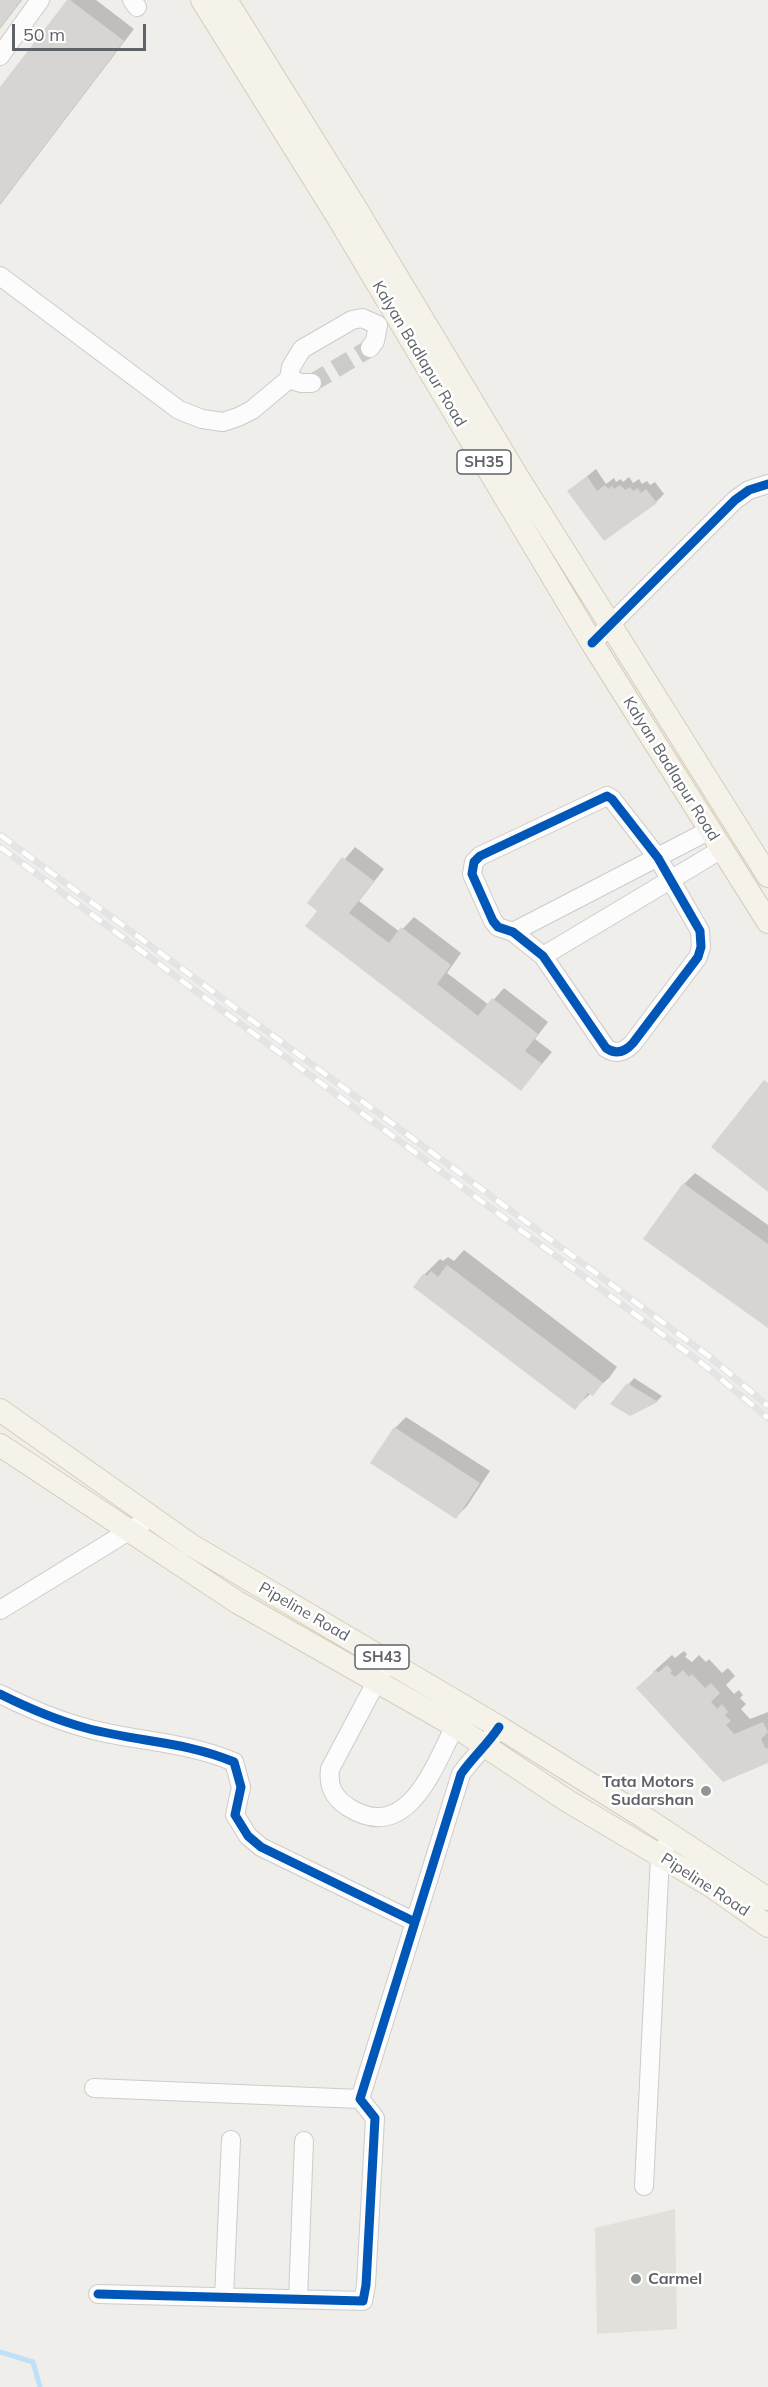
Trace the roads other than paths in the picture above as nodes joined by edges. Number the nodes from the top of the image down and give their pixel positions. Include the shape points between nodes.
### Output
1 (40, 0) edge
2 (202, 0) edge
3 (226, 0) edge
4 (0, 56) edge
5 (0, 276) edge
6 (402, 324) junction
7 (370, 348) tunnel mouth
8 (289, 379) junction
9 (312, 383) tunnel mouth
10 (507, 481) junction
11 (768, 484) edge
12 (610, 625) junction
13 (592, 643) junction
14 (716, 840) junction
15 (658, 858) junction
16 (768, 876) edge
17 (670, 878) junction
18 (768, 922) edge
19 (513, 932) junction
20 (543, 956) junction
21 (0, 1410) edge
22 (0, 1445) edge
23 (150, 1518) junction
24 (131, 1532) junction
25 (0, 1610) edge
26 (388, 1660) junction
27 (376, 1682) junction
28 (0, 1695) edge
29 (455, 1726) junction
30 (499, 1727) junction
31 (486, 1747) junction
32 (672, 1835) junction
33 (660, 1856) junction
34 (768, 1899) edge
35 (415, 1922) junction
36 (768, 1926) edge
37 (93, 2088) dead end
38 (360, 2098) junction
39 (231, 2140) dead end
40 (304, 2141) dead end
41 (644, 2186) dead end
42 (98, 2294) dead end
43 (224, 2297) junction
44 (298, 2299) junction

1 - 4 street
2 - 6 main road, Kalyan Badlapur Road / SH35
3 - 6 main road, Kalyan Badlapur Road / SH35
5 - 8 street via 179,410 202,419 223,422 238,417
6 - 7 street
6 - 8 street via 352,320 302,349
6 - 10 main road, Kalyan Badlapur Road / SH35
8 - 9 street
10 - 12 main road, Kalyan Badlapur Road / SH35
10 - 13 main road, Kalyan Badlapur Road / SH35
11 - 12 street via 735,500
12 - 13 street
12 - 16 main road, Kalyan Badlapur Road / SH35
13 - 14 main road, Kalyan Badlapur Road / SH35
14 - 15 street
14 - 17 street
14 - 18 main road, Kalyan Badlapur Road / SH35
15 - 17 street
15 - 19 street
15 - 19 street via 606,796 480,856 474,862 472,874 493,921
17 - 20 street
17 - 20 street via 700,931 701,947 698,957 627,1050 611,1052 606,1048
19 - 20 street
21 - 23 main road, Pipeline Road / SH43
22 - 24 main road, Pipeline Road / SH43
23 - 24 street
23 - 26 main road, Pipeline Road / SH43 via 306,1615
24 - 25 street
24 - 27 main road, Pipeline Road / SH43 via 237,1602
26 - 27 street
26 - 30 main road, Pipeline Road / SH43
27 - 29 main road, Pipeline Road / SH43
27 - 29 street via 330,1769 330,1786 350,1808 384,1816 408,1806 419,1795
28 - 35 street via 87,1729 174,1743 234,1762 241,1787 236,1815 248,1836 261,1847
29 - 31 main road, Pipeline Road / SH43
30 - 31 street
30 - 32 main road, Pipeline Road / SH43
31 - 33 main road, Pipeline Road / SH43
31 - 35 street via 461,1774
32 - 33 street
32 - 34 main road, Pipeline Road / SH43
33 - 36 main road, Pipeline Road / SH43
33 - 41 street
35 - 38 street
37 - 38 street
38 - 44 street via 375,2118 363,2301
39 - 43 street
40 - 44 street
42 - 43 street
43 - 44 street

